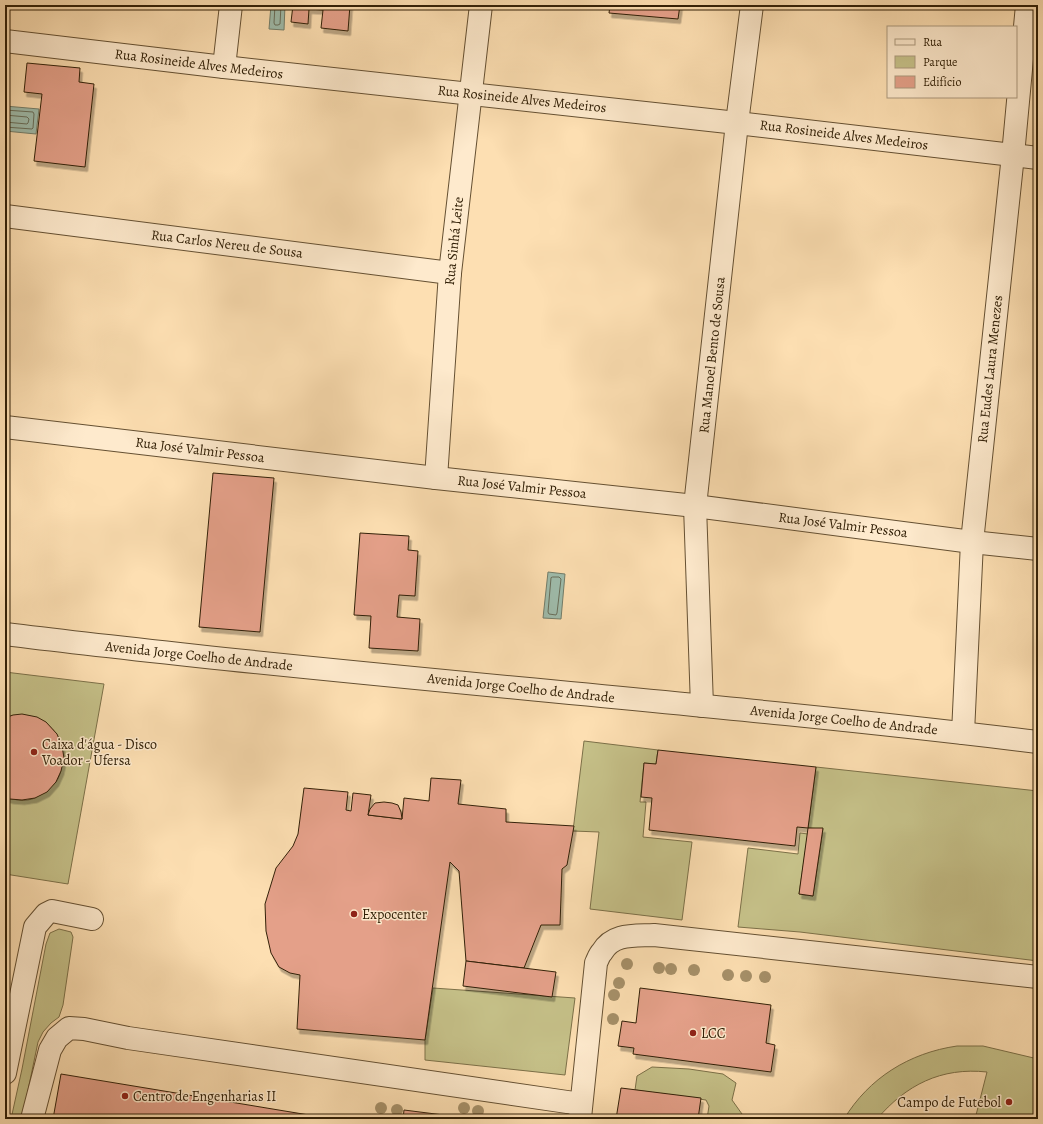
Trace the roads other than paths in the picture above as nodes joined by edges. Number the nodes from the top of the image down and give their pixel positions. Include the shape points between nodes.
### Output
1 (231, 5) edge
2 (481, 5) edge
3 (752, 5) edge
4 (1027, 5) edge
5 (5, 41) edge
6 (224, 67) junction
7 (471, 94) junction
8 (737, 123) junction
9 (1013, 155) junction
10 (1038, 158) edge
11 (5, 216) edge
12 (450, 272) junction
13 (5, 427) edge
14 (436, 478) junction
15 (695, 506) junction
16 (972, 542) junction
17 (1038, 549) edge
18 (5, 634) edge
19 (702, 706) junction
20 (963, 733) junction
21 (1038, 742) edge
22 (92, 919) dead end
23 (1038, 977) edge
24 (5, 1073) edge
25 (581, 1112) edge
26 (32, 1119) edge

1 - 6 street
2 - 7 street, Rua Sinhá Leite
3 - 8 street, Rua Manoel Bento de Sousa
4 - 9 street, Rua Eudes Laura Menezes
5 - 6 street, Rua Rosineide Alves Medeiros
6 - 7 street, Rua Rosineide Alves Medeiros
7 - 8 street, Rua Rosineide Alves Medeiros
7 - 12 street, Rua Sinhá Leite
8 - 9 street, Rua Rosineide Alves Medeiros
8 - 15 street, Rua Manoel Bento de Sousa
9 - 10 street, Rua Rosineide Alves Medeiros
9 - 16 street, Rua Eudes Laura Menezes
11 - 12 street, Rua Carlos Nereu de Sousa
12 - 14 street, Rua Sinhá Leite
13 - 14 street, Rua José Valmir Pessoa
14 - 15 street, Rua José Valmir Pessoa
15 - 16 street, Rua José Valmir Pessoa
15 - 19 street, Rua Manoel Bento de Sousa
16 - 17 street, Rua José Valmir Pessoa
16 - 20 street, Rua Eudes Laura Menezes
18 - 19 street, Avenida Jorge Coelho de Andrade via 260,663
19 - 20 street, Avenida Jorge Coelho de Andrade
20 - 21 street, Avenida Jorge Coelho de Andrade
22 - 24 street via 52,911 34,927
23 - 25 street via 654,935 615,939 602,951 596,963
25 - 26 street via 69,1028 57,1038 50,1050

